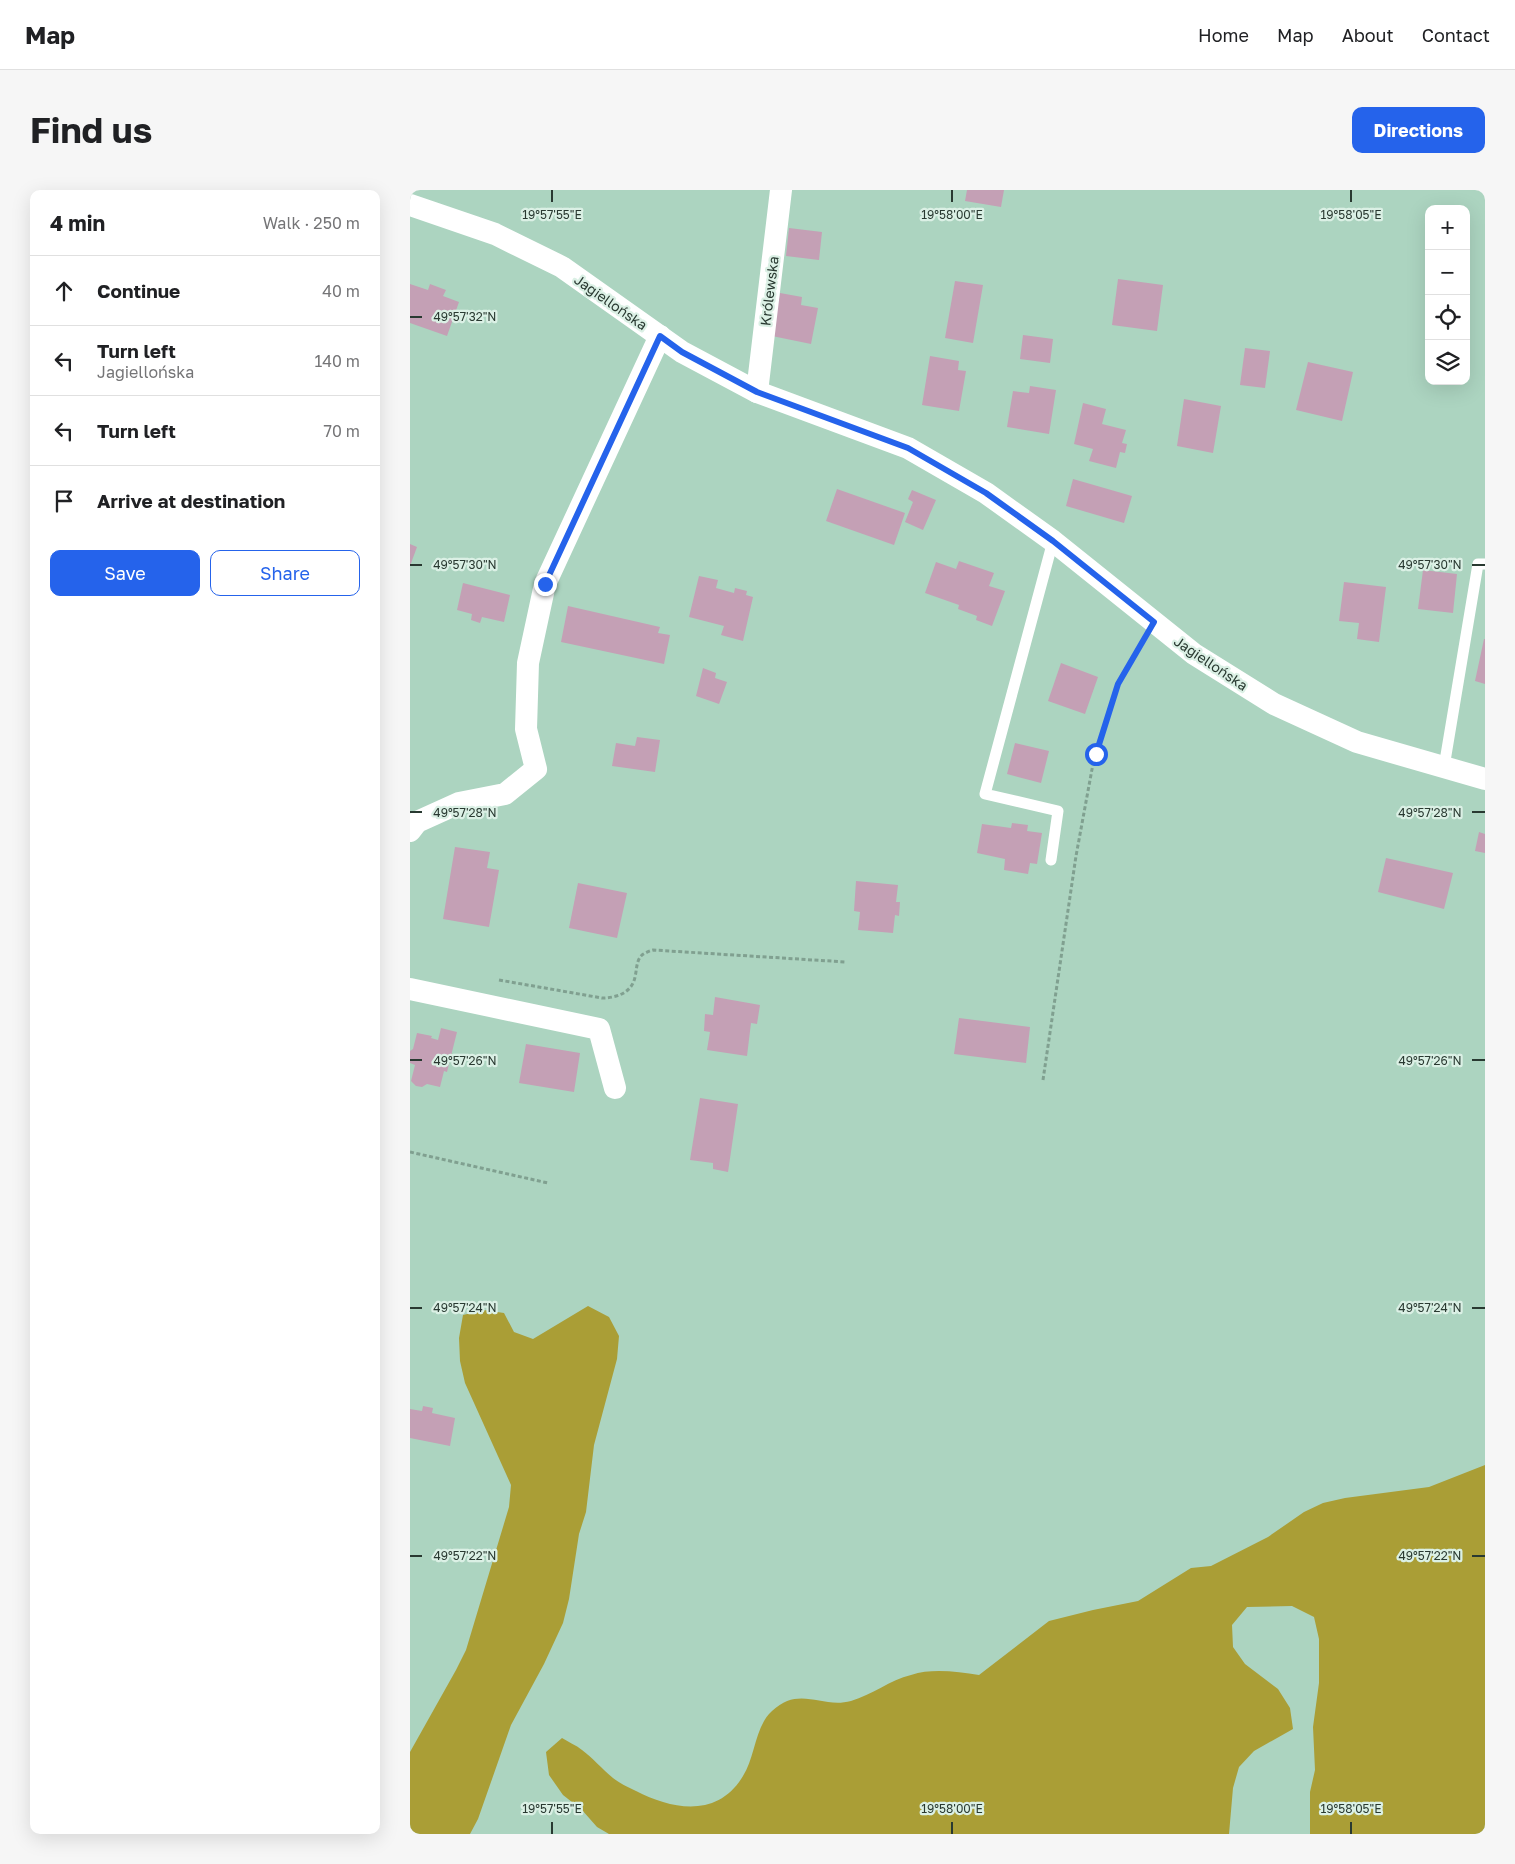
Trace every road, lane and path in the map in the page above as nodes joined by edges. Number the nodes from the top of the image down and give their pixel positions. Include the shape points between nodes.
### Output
1 (781, 190) edge
2 (410, 205) edge
3 (660, 336) junction
4 (757, 392) junction
5 (1053, 541) junction
6 (1485, 564) edge
7 (1154, 622) junction
8 (1444, 767) junction
9 (1485, 779) edge
10 (410, 831) edge
11 (1051, 860) dead end
12 (846, 962) dead end
13 (496, 980) dead end
14 (410, 989) edge
15 (1043, 1080) dead end
16 (615, 1088) dead end
17 (410, 1152) edge
18 (548, 1183) dead end

1 - 4 street, Królewska
2 - 3 street, Jagiellońska via 495,234 562,267
3 - 4 street, Jagiellońska via 682,352
3 - 10 street via 545,584 528,663 526,729 536,769 505,794 459,803 417,822
4 - 5 street, Jagiellońska via 908,448 986,493
5 - 7 street, Jagiellońska
5 - 11 lane via 985,794 1058,811
6 - 8 lane via 1478,564
7 - 8 street, Jagiellońska via 1194,654 1274,704 1357,742
7 - 15 path via 1118,684 1096,754 1076,856
8 - 9 street, Jagiellońska
12 - 13 path via 653,950 638,960 633,984 612,998
14 - 16 street via 599,1030
17 - 18 path

